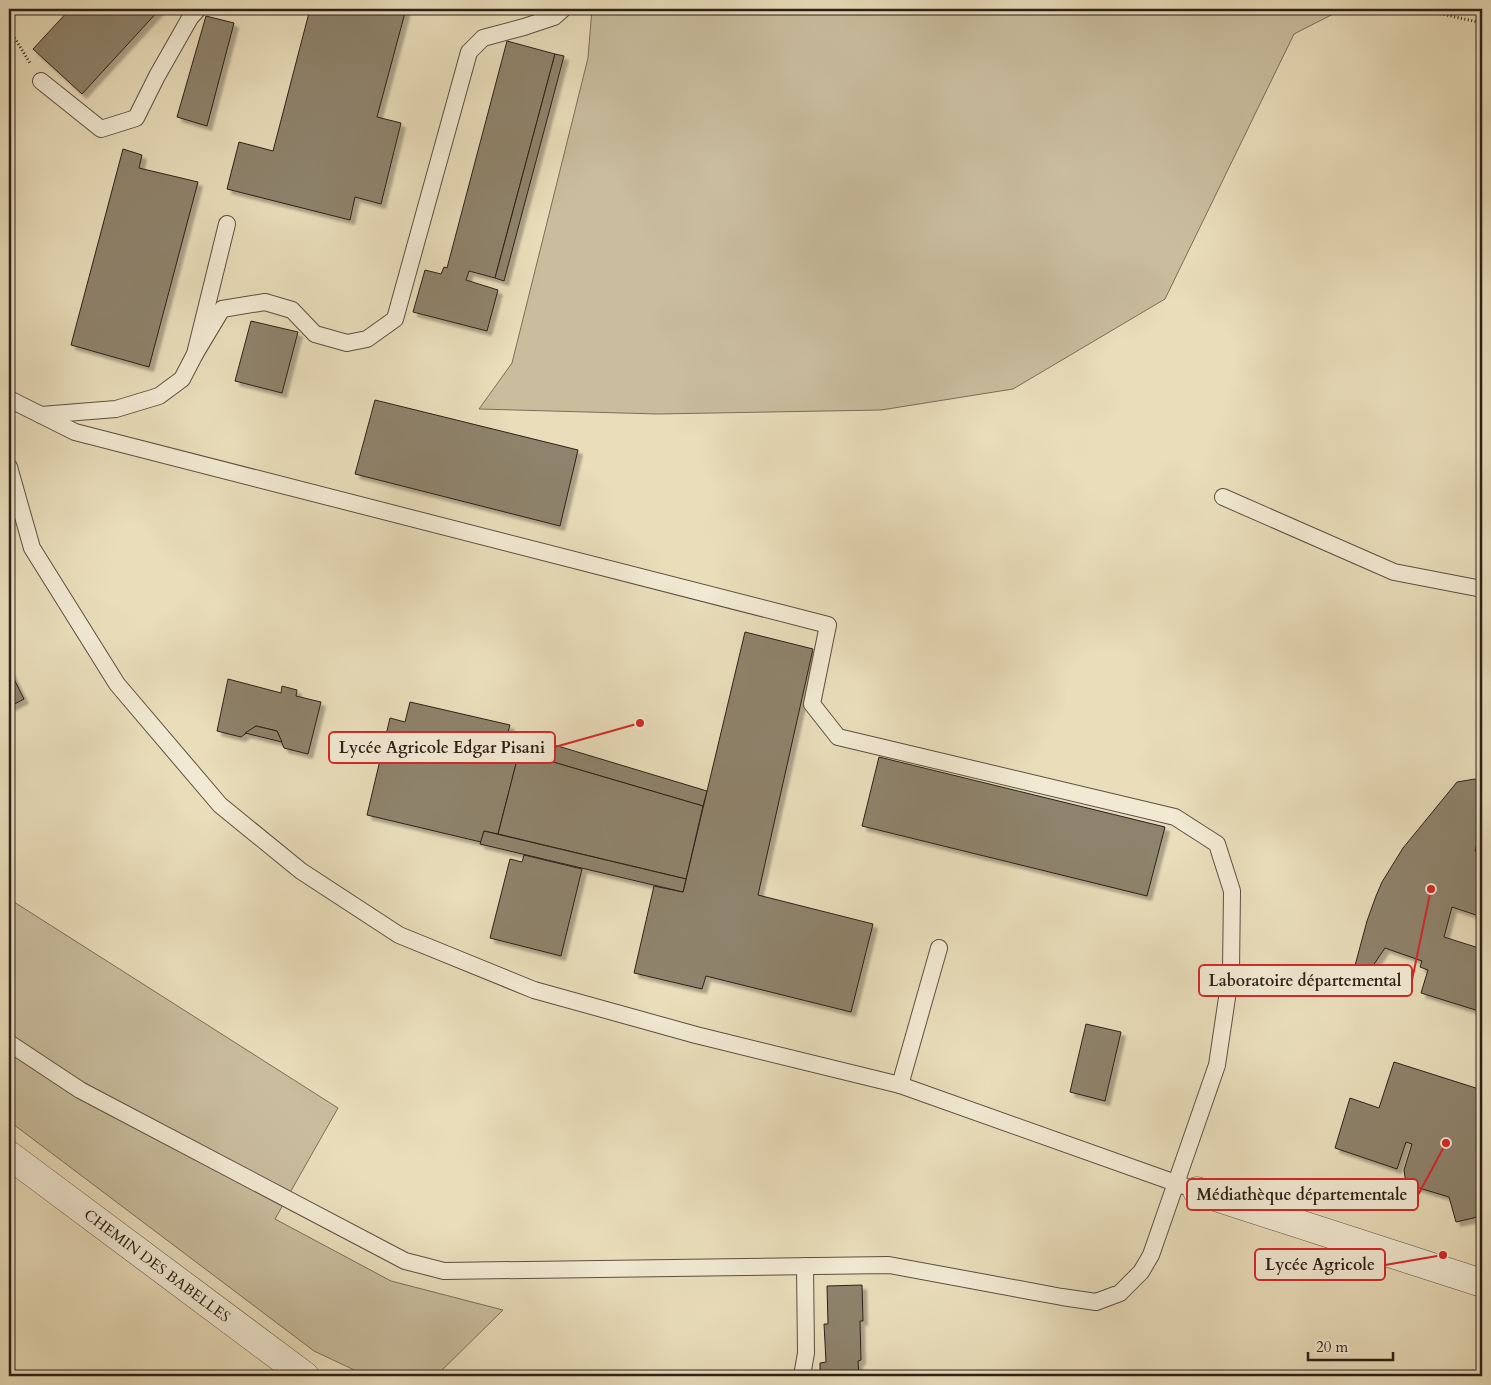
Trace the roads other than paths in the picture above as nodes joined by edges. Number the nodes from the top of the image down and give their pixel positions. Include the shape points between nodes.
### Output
1 (198, 9) edge
2 (564, 9) edge
3 (41, 81) road end
4 (227, 224) dead end
5 (195, 354) junction
6 (9, 399) edge
7 (41, 415) junction
8 (9, 467) edge
9 (1223, 497) dead end
10 (1482, 589) edge
11 (939, 948) dead end
12 (9, 1043) edge
13 (900, 1085) junction
14 (9, 1155) edge
15 (1186, 1187) junction
16 (805, 1266) junction
17 (1482, 1283) edge
18 (305, 1376) edge
19 (802, 1376) edge

1 - 3 lane via 157,76 136,118 101,129
2 - 5 lane via 554,17 483,38 469,52 395,319 368,339 347,343 315,334 292,310 265,302 222,309
4 - 5 lane
5 - 7 lane via 182,379 159,396 116,409
6 - 7 lane
7 - 15 lane via 75,432 828,625 812,704 838,737 1174,817 1217,844 1232,891 1231,971 1218,1064
8 - 13 lane via 32,548 117,684 220,805 301,871 400,935 534,990 696,1035
9 - 10 lane via 1394,572
11 - 13 lane
12 - 16 lane via 80,1090 405,1261 444,1271
13 - 15 lane
14 - 18 street, CHEMIN DES BABELLES
15 - 16 lane via 1141,1272 1120,1293 1096,1302 888,1265
15 - 17 street
16 - 19 lane via 806,1353

